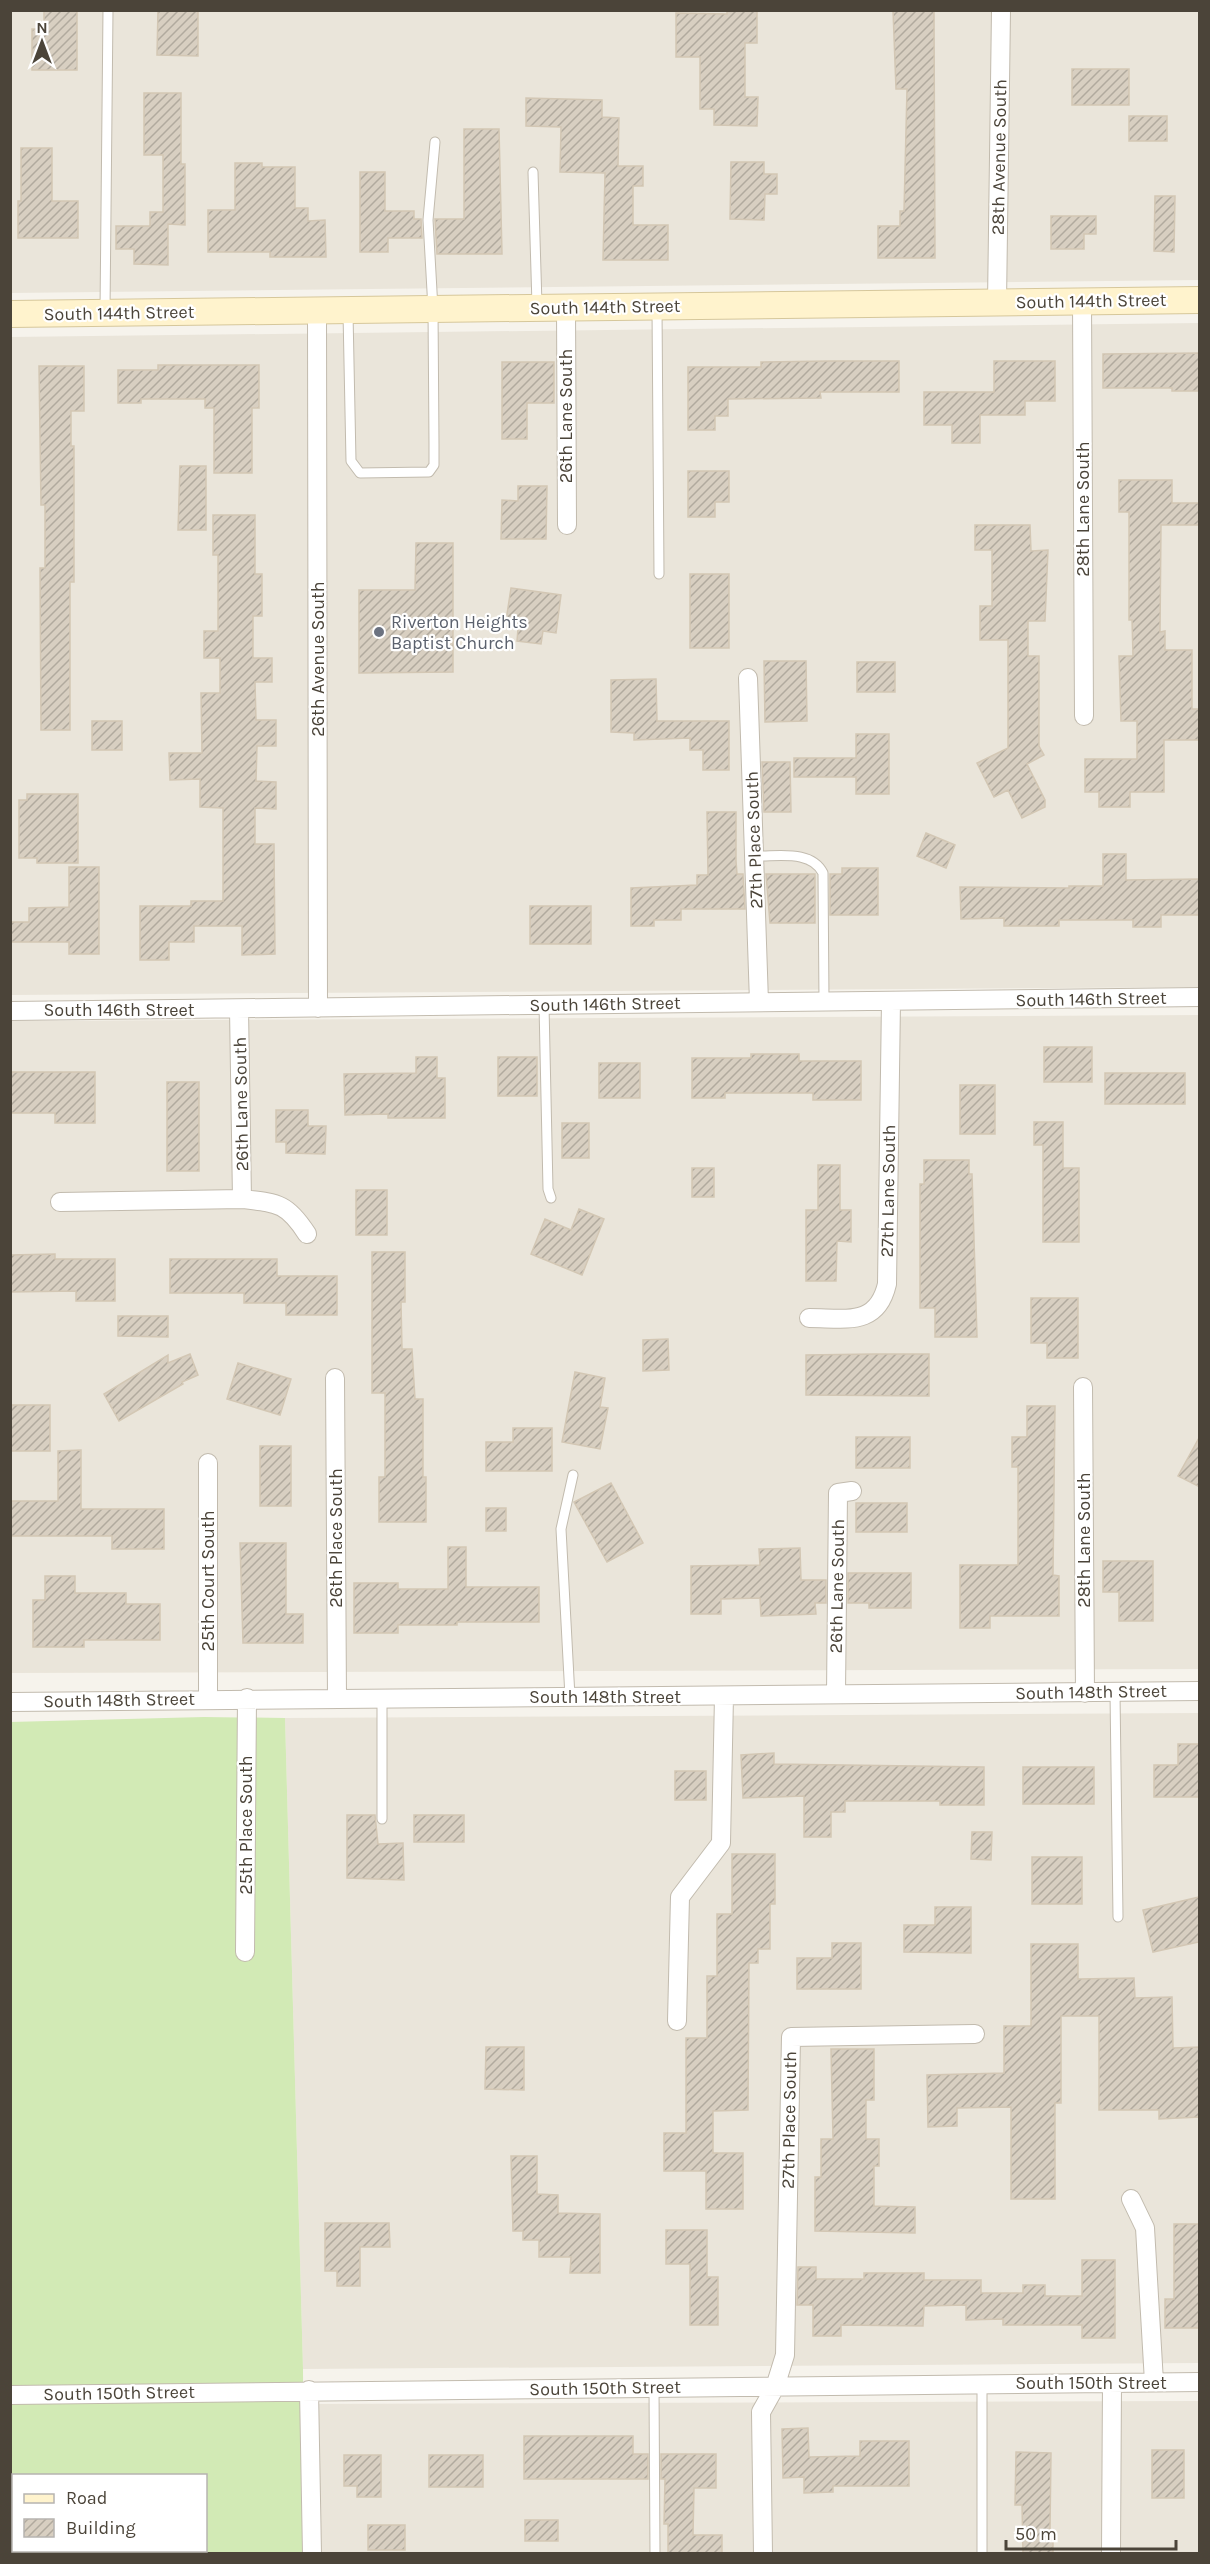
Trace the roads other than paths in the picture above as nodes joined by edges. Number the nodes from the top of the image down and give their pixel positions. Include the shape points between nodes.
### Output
1 (108, 10) edge
2 (1001, 10) edge
3 (435, 142) dead end
4 (533, 172) dead end
5 (1200, 300) edge
6 (1082, 302) junction
7 (997, 303) junction
8 (657, 306) junction
9 (537, 308) junction
10 (566, 308) junction
11 (433, 309) junction
12 (317, 310) junction
13 (348, 310) junction
14 (105, 313) junction
15 (10, 314) edge
16 (567, 525) dead end
17 (659, 574) dead end
18 (748, 678) dead end
19 (1084, 716) dead end
20 (754, 856) junction
21 (1200, 997) edge
22 (891, 1001) junction
23 (759, 1002) junction
24 (824, 1002) junction
25 (544, 1005) junction
26 (318, 1008) junction
27 (239, 1010) junction
28 (10, 1011) edge
29 (551, 1198) dead end
30 (242, 1199) junction
31 (60, 1202) dead end
32 (307, 1234) dead end
33 (809, 1318) dead end
34 (334, 1378) dead end
35 (1083, 1387) dead end
36 (208, 1463) dead end
37 (573, 1475) dead end
38 (852, 1491) dead end
39 (1200, 1691) edge
40 (1085, 1693) junction
41 (1115, 1693) junction
42 (836, 1694) junction
43 (724, 1696) junction
44 (570, 1697) junction
45 (208, 1698) junction
46 (247, 1698) junction
47 (337, 1698) junction
48 (382, 1699) junction
49 (10, 1702) edge
50 (382, 1819) dead end
51 (1118, 1917) dead end
52 (245, 1952) dead end
53 (677, 2021) dead end
54 (975, 2034) dead end
55 (1131, 2199) dead end
56 (1154, 2382) junction
57 (1200, 2382) edge
58 (982, 2383) junction
59 (1112, 2383) junction
60 (654, 2387) junction
61 (775, 2387) junction
62 (309, 2390) junction
63 (10, 2395) edge
64 (312, 2553) edge
65 (655, 2553) edge
66 (763, 2553) edge
67 (981, 2553) edge
68 (1111, 2553) edge

1 - 14 lane
2 - 7 street, 28th Avenue South
3 - 11 lane via 428,220
4 - 9 lane
5 - 6 street, South 144th Street
6 - 7 street, South 144th Street
6 - 19 street, 28th Lane South
7 - 8 street, South 144th Street
8 - 10 street, South 144th Street
8 - 17 lane
9 - 10 street, South 144th Street
9 - 11 street, South 144th Street
10 - 16 street, 26th Lane South
11 - 13 street, South 144th Street
11 - 13 lane via 434,465 429,472 383,473 360,473 351,461
12 - 13 street, South 144th Street
12 - 14 street, South 144th Street
12 - 26 street, 26th Avenue South
14 - 15 street, South 144th Street
18 - 20 street, 27th Place South
20 - 23 street, 27th Place South
20 - 24 lane via 805,856 819,865 823,873
21 - 22 street, South 146th Street
22 - 24 street, South 146th Street
22 - 33 street, 27th Lane South via 887,1284 883,1301 873,1312 857,1318
23 - 24 street, South 146th Street
23 - 25 street, South 146th Street
25 - 26 street, South 146th Street
25 - 29 lane
26 - 27 street, South 146th Street
27 - 28 street, South 146th Street
27 - 30 street, 26th Lane South
30 - 31 street
30 - 32 street via 268,1202 293,1212
34 - 47 street, 26th Place South
35 - 40 street, 28th Lane South
36 - 45 street, 25th Court South
37 - 44 lane via 561,1529
38 - 42 street, 26th Lane South via 838,1493
39 - 41 street, South 148th Street
40 - 41 street, South 148th Street
40 - 42 street, South 148th Street
41 - 51 lane
42 - 43 street, South 148th Street
43 - 44 street, South 148th Street
43 - 53 street via 722,1843 680,1897
44 - 48 street, South 148th Street
45 - 46 street, South 148th Street
45 - 49 street, South 148th Street
46 - 47 street, South 148th Street
46 - 52 street, 25th Place South
47 - 48 street, South 148th Street
48 - 50 lane
54 - 61 street, 27th Place South via 790,2037 785,2355
55 - 56 street via 1145,2228
56 - 57 street, South 150th Street
56 - 59 street, South 150th Street
58 - 59 street, South 150th Street
58 - 61 street, South 150th Street
58 - 67 lane
59 - 68 street
60 - 61 street, South 150th Street
60 - 62 street, South 150th Street
60 - 65 lane
61 - 66 street via 761,2412
62 - 63 street, South 150th Street
62 - 64 street

